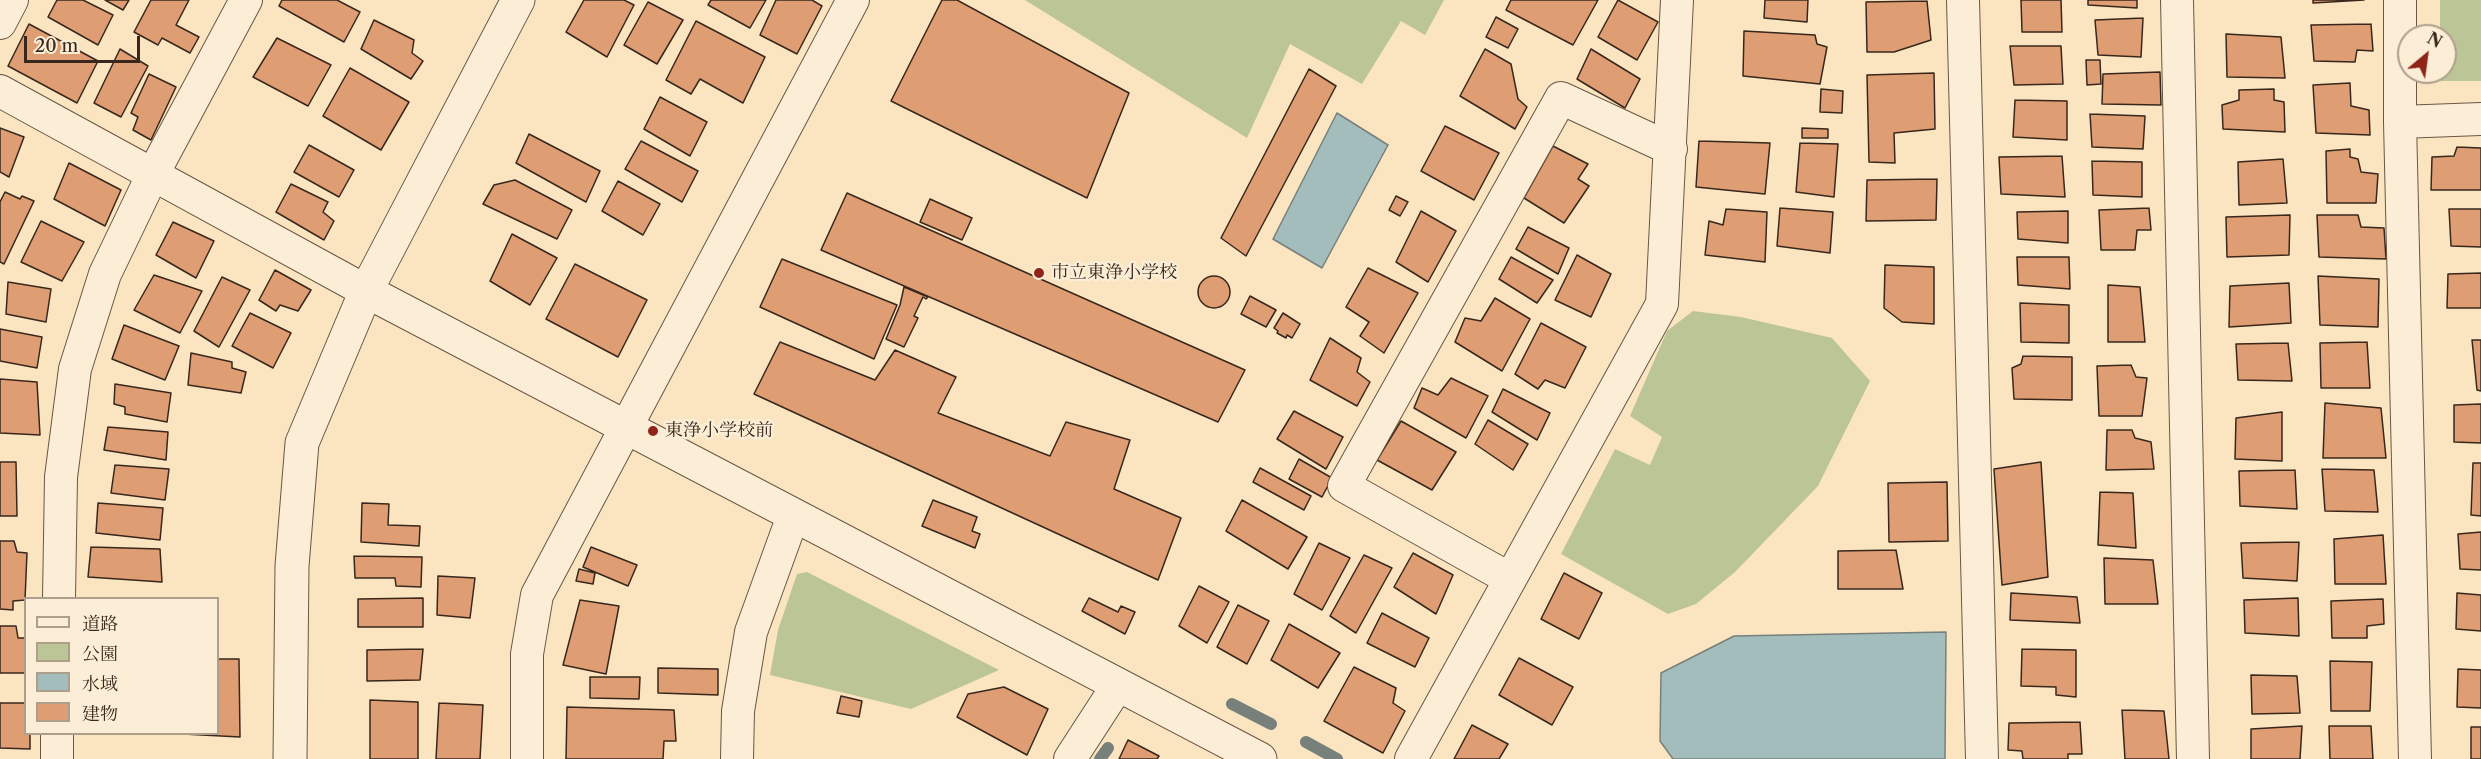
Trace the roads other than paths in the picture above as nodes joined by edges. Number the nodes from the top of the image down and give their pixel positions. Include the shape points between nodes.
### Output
1 (12, 0) edge
2 (246, 0) edge
3 (518, 0) edge
4 (853, 0) edge
5 (1677, 0) edge
6 (1963, 0) edge
7 (2177, 0) edge
8 (2400, 0) edge
9 (0, 23) edge
10 (0, 91) edge
11 (2481, 119) edge
12 (2400, 122) junction
13 (1671, 149) junction
14 (153, 174) junction
15 (366, 291) junction
16 (626, 427) junction
17 (793, 516) junction
18 (1510, 579) junction
19 (59, 597) edge
20 (1118, 685) junction
21 (57, 735) edge
22 (57, 759) edge
23 (290, 759) edge
24 (527, 759) edge
25 (737, 759) edge
26 (1070, 759) edge
27 (1260, 759) edge
28 (1410, 759) edge
29 (1982, 759) edge
30 (2193, 759) edge
31 (2415, 759) edge

1 - 9 street
2 - 14 street
3 - 15 street
4 - 16 street
5 - 13 street
6 - 29 street
7 - 30 street
8 - 12 street
10 - 14 street
11 - 12 street
12 - 31 street
13 - 18 street via 1662,304
13 - 18 street via 1561,98 1344,486
14 - 15 street
14 - 19 street via 105,274 75,369 61,477
15 - 16 street
15 - 23 street via 302,443 292,566
16 - 17 street
16 - 24 street via 537,595 527,654
17 - 20 street
17 - 25 street via 751,632 738,711
18 - 28 street
20 - 26 street
20 - 27 street
21 - 22 street

